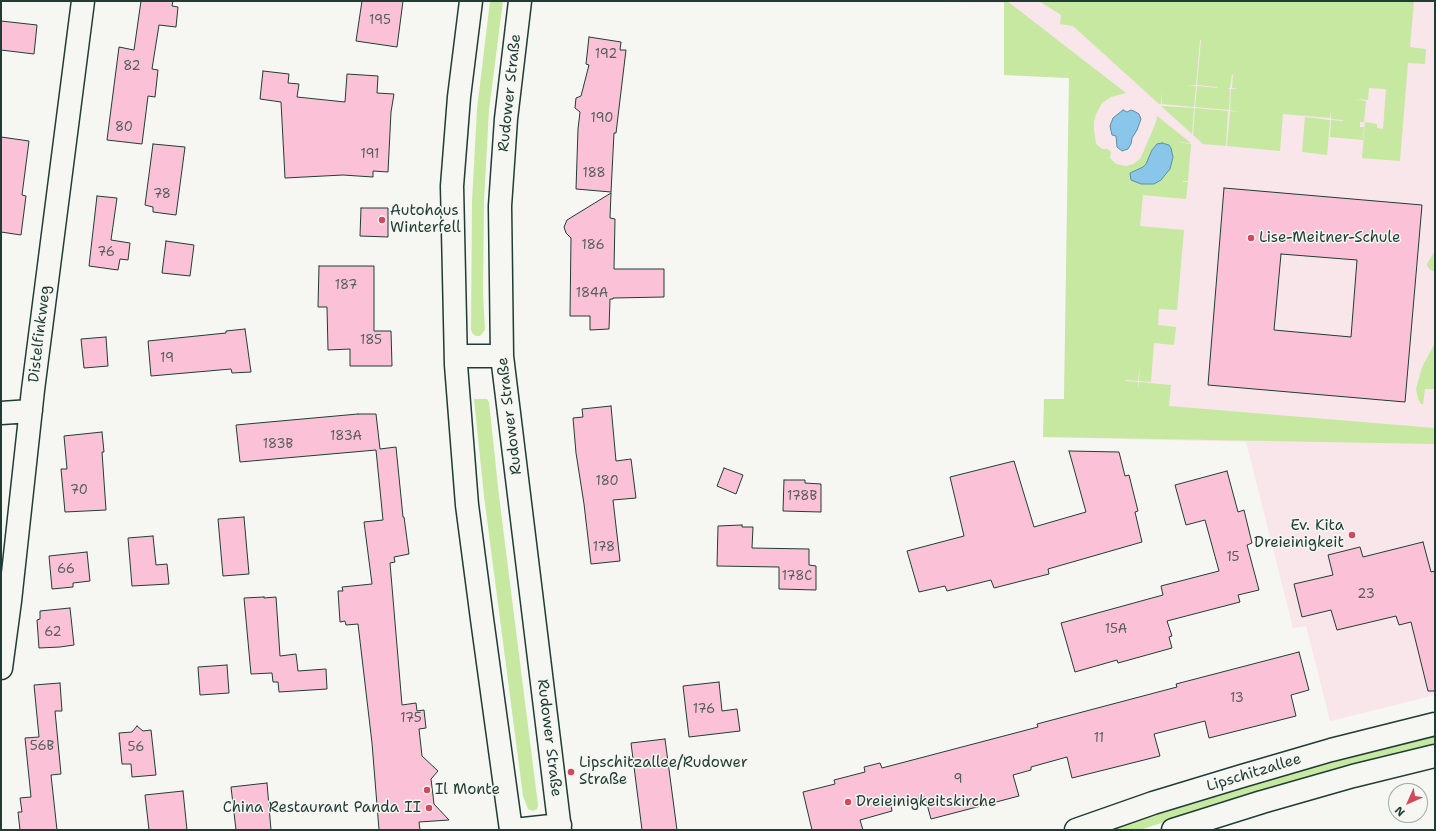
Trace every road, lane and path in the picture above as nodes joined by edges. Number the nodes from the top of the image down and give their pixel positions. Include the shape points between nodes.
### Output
1 (83, 1) edge
2 (471, 1) edge
3 (520, 1) edge
4 (456, 356) junction
5 (502, 356) junction
6 (31, 411) junction
7 (1, 413) edge
8 (1, 668) edge
9 (1435, 724) edge
10 (1435, 756) edge
11 (560, 828) edge
12 (513, 830) edge
13 (1076, 830) edge
14 (1173, 830) edge

1 - 6 main road, Distelfinkweg
2 - 4 main road via 459,97 452,186
3 - 5 main road, Rudower Straße via 506,119 500,206
4 - 5 main road
4 - 12 main road via 467,505
5 - 11 main road, Rudower Straße
6 - 7 main road
6 - 8 main road, Distelfinkweg
9 - 13 main road, Lipschitzallee via 1242,776
10 - 14 main road, Lipschitzallee via 1353,776
11 - 12 main road

